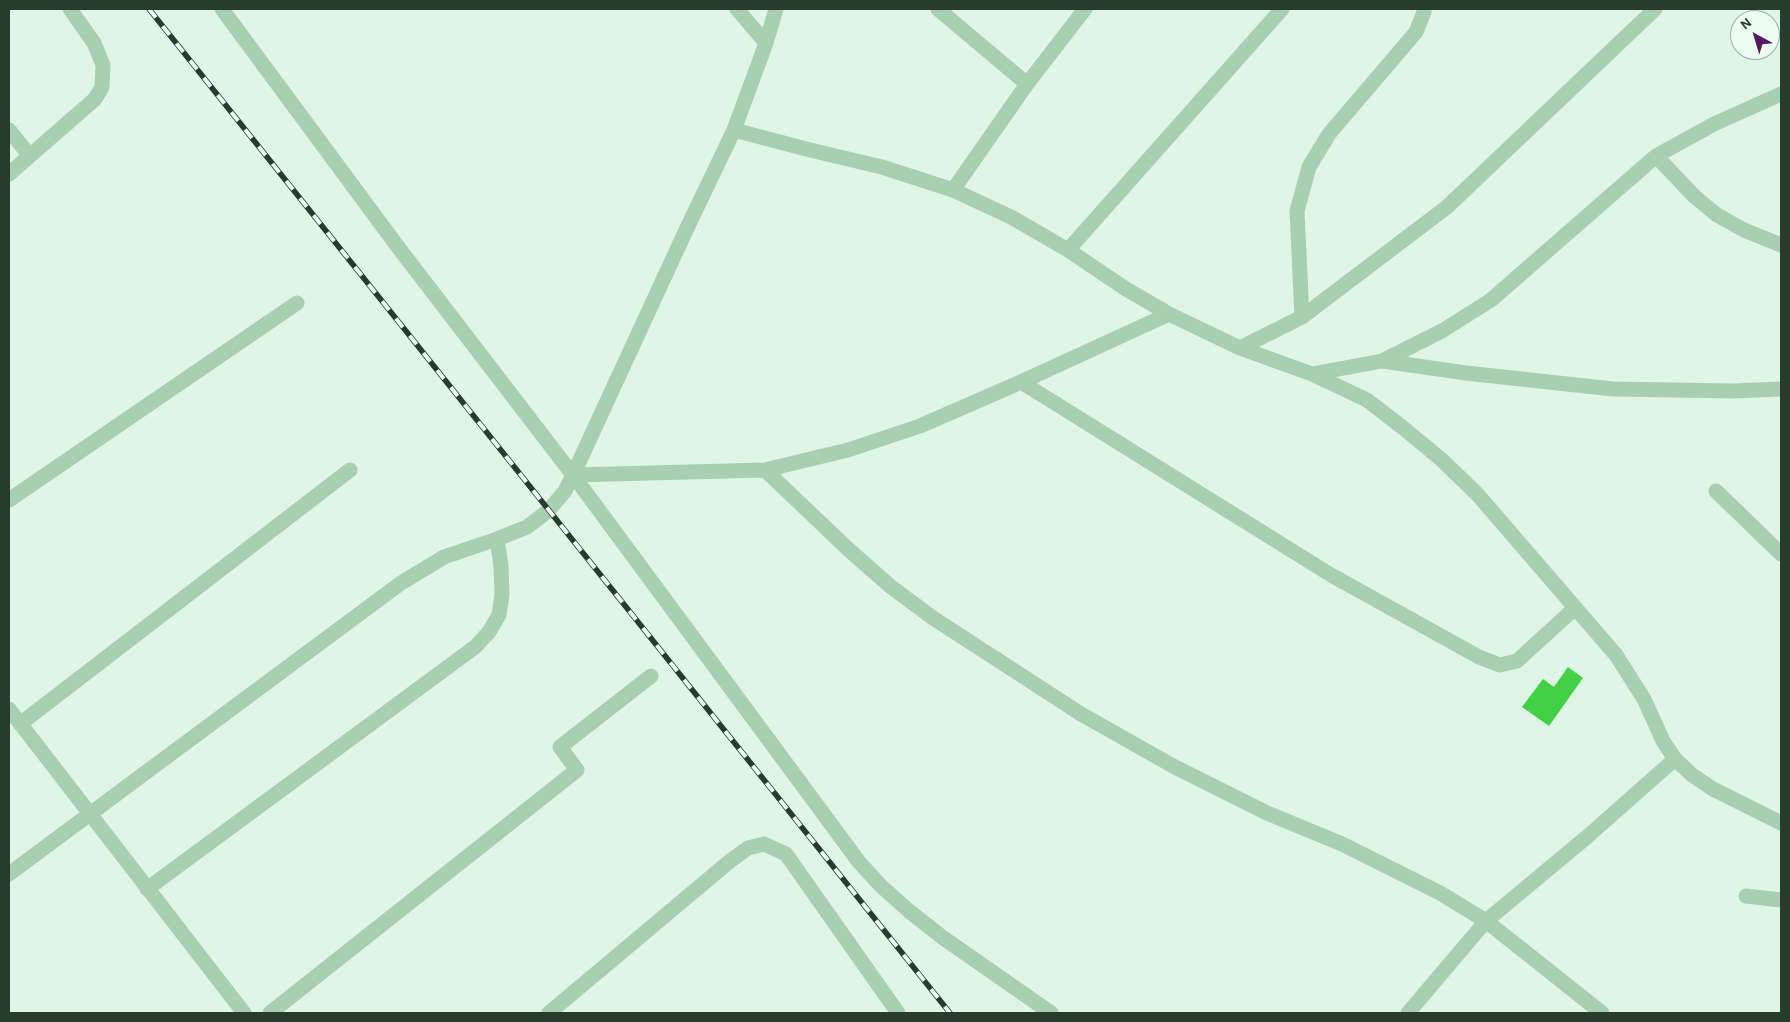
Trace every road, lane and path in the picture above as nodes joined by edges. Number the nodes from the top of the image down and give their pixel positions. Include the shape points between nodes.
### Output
1 (70, 9) edge
2 (222, 9) edge
3 (737, 9) edge
4 (776, 9) edge
5 (938, 9) edge
6 (1085, 9) edge
7 (1282, 9) edge
8 (1424, 9) edge
9 (1654, 9) edge
10 (766, 43) junction
11 (1026, 84) junction
12 (1781, 94) edge
13 (9, 130) edge
14 (734, 130) junction
15 (30, 156) junction
16 (1656, 156) junction
17 (9, 174) edge
18 (952, 190) junction
19 (1781, 245) edge
20 (1068, 250) junction
21 (297, 303) dead end
22 (1169, 314) junction
23 (1302, 317) junction
24 (1240, 348) junction
25 (1382, 361) junction
26 (1312, 374) junction
27 (1021, 382) junction
28 (1781, 389) edge
29 (350, 470) dead end
30 (765, 470) junction
31 (574, 475) junction
32 (1716, 491) dead end
33 (9, 500) edge
34 (497, 539) junction
35 (1781, 554) edge
36 (1575, 608) junction
37 (651, 676) dead end
38 (9, 709) edge
39 (20, 724) junction
40 (1675, 759) junction
41 (90, 815) junction
42 (1781, 822) edge
43 (9, 874) edge
44 (148, 889) junction
45 (1746, 896) dead end
46 (1781, 900) edge
47 (1486, 921) junction
48 (244, 1013) edge
49 (270, 1013) edge
50 (549, 1013) edge
51 (898, 1013) edge
52 (1051, 1013) edge
53 (1408, 1013) edge
54 (1602, 1013) edge

1 - 15 street via 97,50 103,65 102,86 95,99
2 - 31 street via 398,247
3 - 10 street
4 - 10 street
5 - 11 street
6 - 11 street
7 - 20 street
8 - 23 street via 1416,32 1329,134 1309,167 1297,211
9 - 23 street via 1446,207
10 - 14 street
11 - 18 street
12 - 16 street via 1714,124
13 - 15 street
14 - 18 street via 882,167
14 - 31 street
15 - 17 street
16 - 19 street via 1694,197 1717,215
16 - 25 street via 1491,300 1442,331
18 - 20 street via 1011,217
20 - 22 street
21 - 33 street
22 - 24 street
22 - 27 street
23 - 24 street
24 - 26 street
25 - 26 street
25 - 28 street via 1614,389
26 - 36 street via 1367,400 1442,460 1478,495
27 - 30 street via 920,426 848,450
27 - 36 street via 1331,575 1479,657 1500,665 1517,661
29 - 39 street
30 - 31 street
30 - 47 street via 890,586 933,618 1081,714 1172,766 1267,813 1400,871
31 - 34 street via 548,512 527,527
31 - 52 street via 859,862 909,912
32 - 35 street
34 - 41 street via 444,557 401,583
34 - 44 street via 502,595 499,615 490,632
36 - 40 street via 1616,655 1644,699
37 - 49 street via 560,747 577,770
38 - 39 street
39 - 41 street
40 - 42 street via 1713,789
40 - 47 street
41 - 43 street
41 - 44 street
44 - 48 street
45 - 46 street
47 - 53 street
47 - 54 street
50 - 51 street via 730,862 748,848 764,844 786,854

